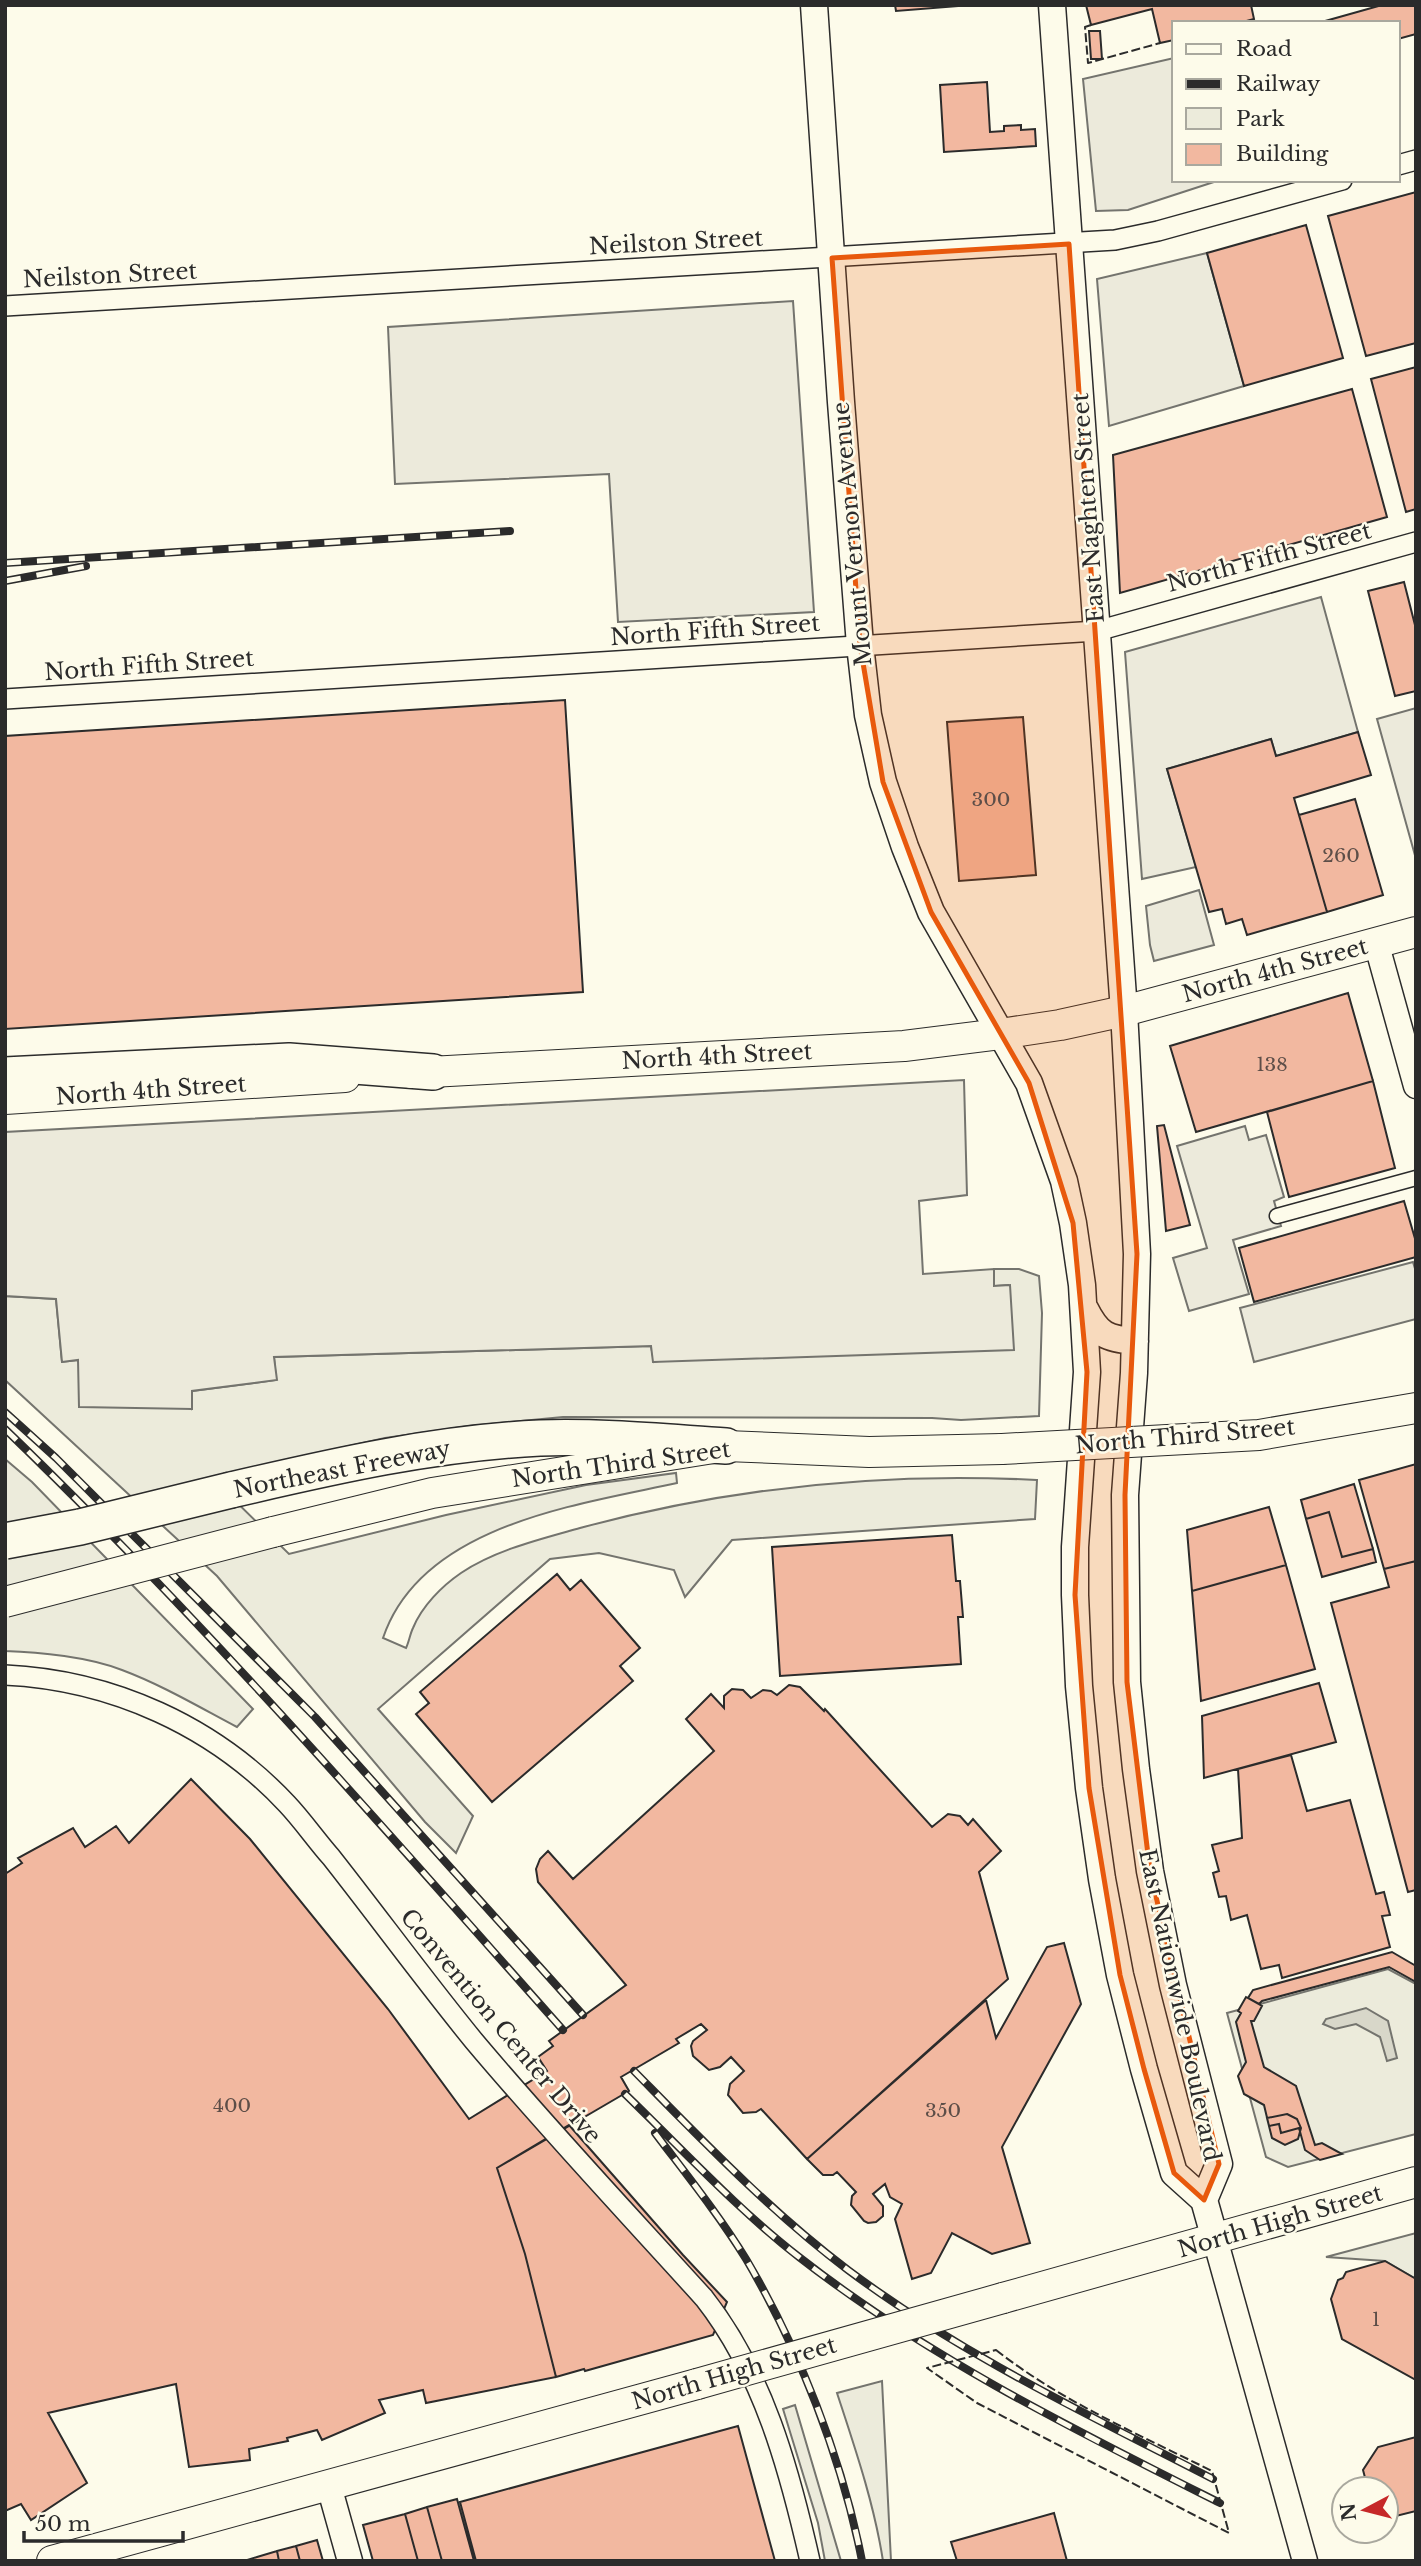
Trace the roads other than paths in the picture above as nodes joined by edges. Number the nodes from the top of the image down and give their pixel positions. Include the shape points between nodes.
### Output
1 (814, 5) edge
2 (1052, 5) edge
3 (1335, 182) edge
4 (1069, 244) junction
5 (832, 257) junction
6 (5, 306) edge
7 (1416, 542) edge
8 (1097, 631) junction
9 (860, 645) junction
10 (5, 699) edge
11 (1416, 932) edge
12 (1376, 942) junction
13 (1124, 1011) junction
14 (1000, 1034) junction
15 (433, 1072) junction
16 (5, 1075) edge
17 (1416, 1086) edge
18 (5, 1099) edge
19 (1416, 1178) edge
20 (1277, 1216) dead end
21 (1084, 1309) junction
22 (1135, 1341) junction
23 (1416, 1408) edge
24 (726, 1446) junction
25 (5, 1541) edge
26 (5, 1601) edge
27 (5, 1675) edge
28 (1416, 2182) edge
29 (1204, 2200) junction
30 (1215, 2239) junction
31 (329, 2486) junction
32 (101, 2554) edge
33 (52, 2561) edge
34 (350, 2561) edge
35 (810, 2561) edge
36 (1305, 2561) edge

1 - 5 main road, Mount Vernon Avenue
2 - 4 main road, East Naghten Street
3 - 4 street, Neilston Street via 1158,231
4 - 5 street, Neilston Street
4 - 8 main road, East Naghten Street
5 - 6 street, Neilston Street
5 - 9 main road, Mount Vernon Avenue
7 - 8 street, North Fifth Street
8 - 9 street, North Fifth Street
8 - 13 main road, East Naghten Street
9 - 10 street, North Fifth Street
9 - 14 main road, Mount Vernon Avenue via 868,715 883,782 905,847 931,912
11 - 12 main road, North 4th Street
12 - 13 main road, North 4th Street
12 - 17 street
13 - 14 main road, North 4th Street
13 - 22 main road, East Nationwide Boulevard via 1138,1254
14 - 15 main road, North 4th Street via 904,1046
14 - 21 main road, East Nationwide Boulevard via 1029,1083 1064,1181
15 - 16 highway via 289,1061
15 - 18 main road, North 4th Street
19 - 20 street
21 - 22 main road via 1104,1335
21 - 29 main road, East Nationwide Boulevard via 1087,1372 1075,1595 1089,1788 1120,1975 1144,2070 1174,2173
22 - 29 main road, East Nationwide Boulevard via 1125,1495 1128,1682 1150,1871 1173,1985 1219,2164
23 - 24 main road, North Third Street, bridge via 1259,1435 869,1452
24 - 25 highway, Northeast Freeway, bridge via 589,1437 413,1451
24 - 26 main road, North Third Street, bridge via 432,1493
27 - 35 street, Convention Center Drive via 77,1684 152,1708 223,1748 287,1804 481,2049 723,2322 752,2374 773,2428
28 - 30 main road, North High Street
29 - 30 main road
30 - 31 main road, North High Street, bridge
30 - 36 street
31 - 32 main road, North High Street
31 - 34 street
32 - 33 main road, North High Street

